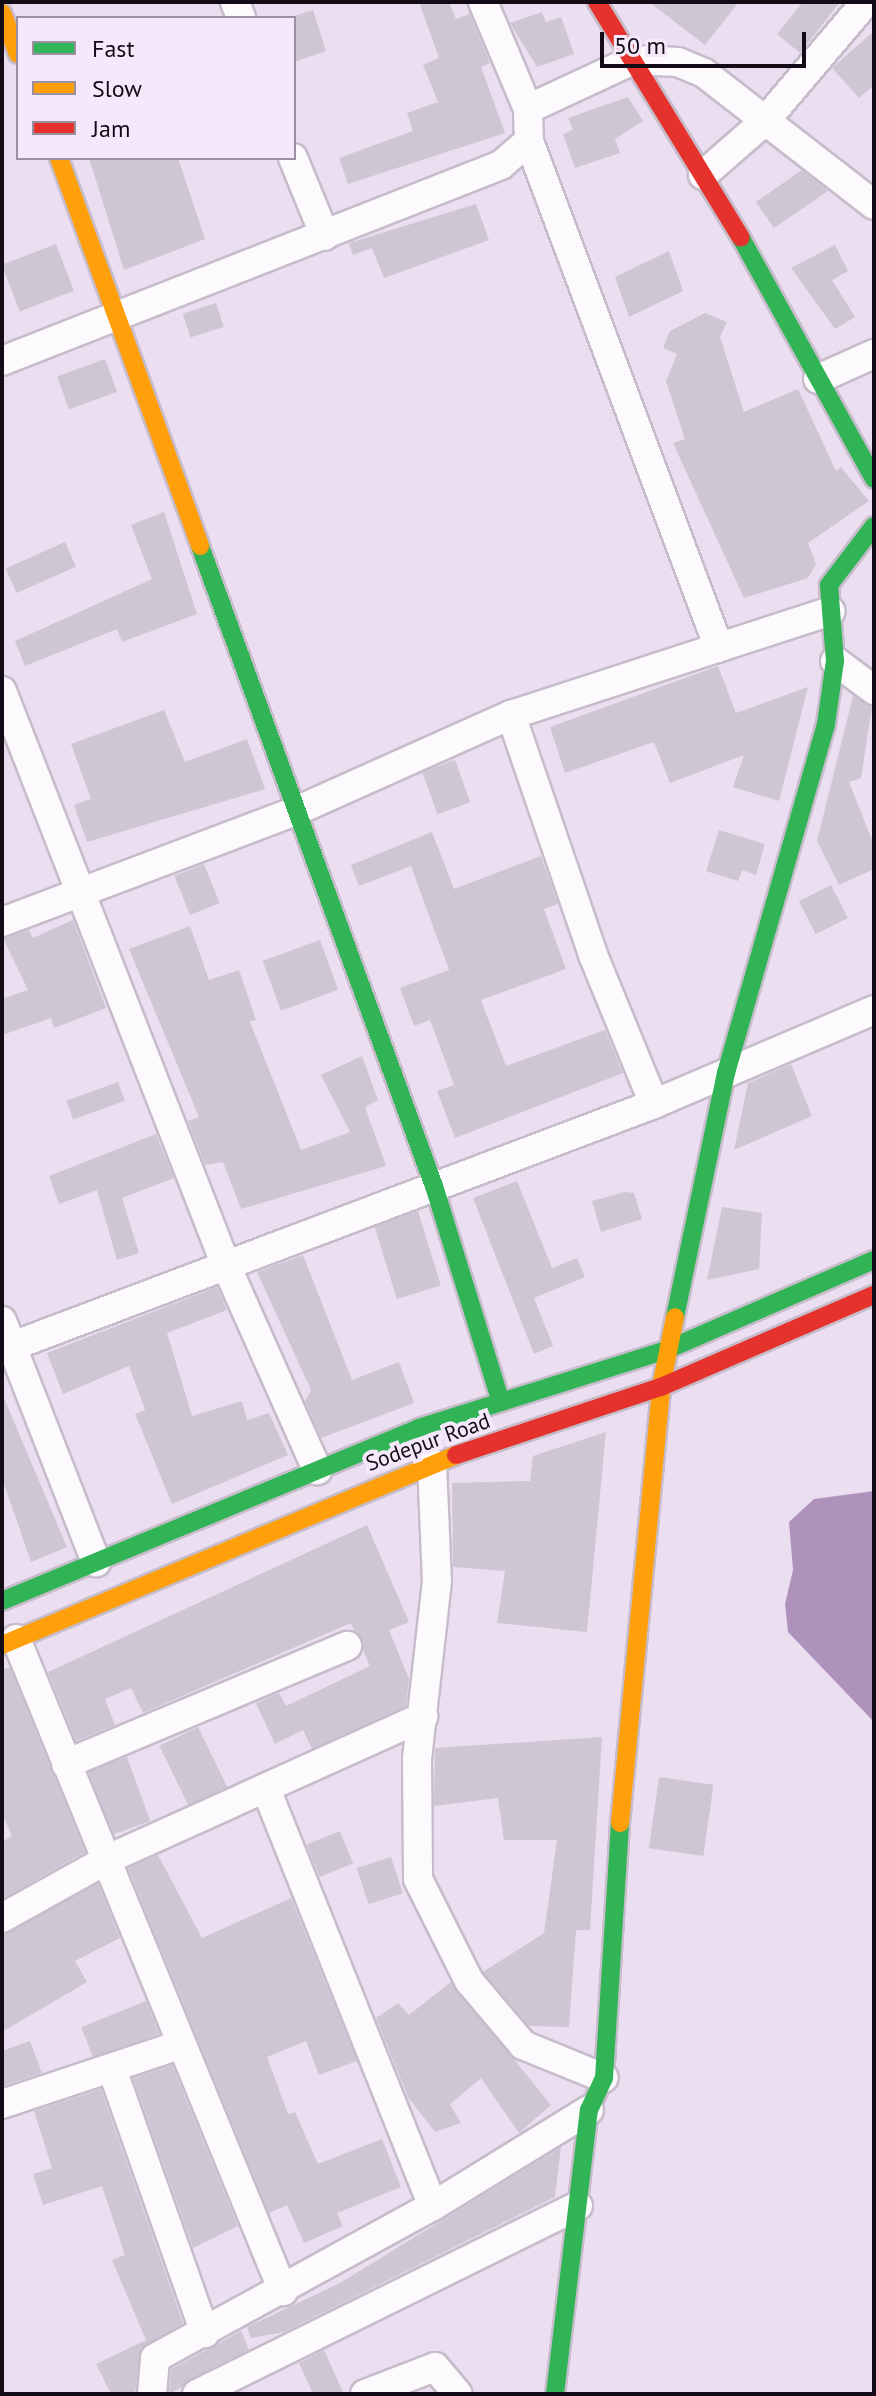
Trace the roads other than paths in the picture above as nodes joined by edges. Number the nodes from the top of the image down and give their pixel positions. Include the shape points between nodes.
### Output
1 (483, 2) edge
2 (597, 2) edge
3 (866, 2) edge
4 (2, 13) edge
5 (16, 49) edge
6 (633, 60) junction
7 (528, 109) junction
8 (765, 121) junction
9 (529, 141) junction
10 (60, 160) edge
11 (294, 160) edge
12 (703, 175) junction
13 (874, 205) edge
14 (325, 236) junction
15 (117, 318) junction
16 (874, 354) edge
17 (2, 361) edge
18 (818, 379) junction
19 (874, 479) edge
20 (874, 526) edge
21 (831, 611) junction
22 (720, 648) junction
23 (835, 661) junction
24 (874, 690) edge
25 (2, 691) edge
26 (511, 715) junction
27 (296, 811) junction
28 (82, 894) junction
29 (2, 922) edge
30 (874, 1010) edge
31 (726, 1073) junction
32 (654, 1104) junction
33 (434, 1186) junction
34 (874, 1260) edge
35 (225, 1263) junction
36 (874, 1295) edge
37 (5, 1339) edge
38 (669, 1349) junction
39 (661, 1387) junction
40 (501, 1402) junction
41 (432, 1463) junction
42 (317, 1470) junction
43 (96, 1562) junction
44 (2, 1601) edge
45 (9, 1642) edge
46 (347, 1646) dead end
47 (423, 1717) junction
48 (66, 1764) junction
49 (266, 1789) junction
50 (103, 1862) junction
51 (2, 1918) edge
52 (179, 2045) junction
53 (112, 2069) junction
54 (604, 2078) junction
55 (2, 2104) edge
56 (589, 2110) junction
57 (433, 2206) junction
58 (578, 2206) junction
59 (283, 2291) junction
60 (205, 2333) junction
61 (152, 2394) edge
62 (197, 2394) edge
63 (365, 2394) edge
64 (458, 2394) edge
65 (555, 2394) edge

1 - 7 street
2 - 6 street
3 - 8 street
4 - 5 street
6 - 7 street
6 - 8 street via 678,62 704,73
6 - 12 street
7 - 9 street
8 - 12 street
8 - 13 street
9 - 14 street via 501,165
9 - 22 street
10 - 15 street
11 - 14 street
12 - 18 street
14 - 15 street
15 - 17 street
15 - 27 street
16 - 18 street
18 - 19 street
20 - 21 street via 829,585
21 - 22 street
21 - 23 street
22 - 26 street
23 - 24 street
23 - 31 street via 826,724
25 - 28 street
26 - 27 street
26 - 32 street via 593,955
27 - 28 street
27 - 33 street
28 - 29 street
28 - 35 street
30 - 31 street
31 - 32 street
31 - 38 street
32 - 33 street
33 - 35 street
33 - 40 street
34 - 38 street
35 - 37 street
35 - 42 street
36 - 39 street, Sodepur Road
37 - 43 street
38 - 39 street
38 - 40 street
39 - 41 street, Sodepur Road
39 - 54 street via 626,1718
40 - 42 street
41 - 45 street, Sodepur Road
41 - 47 street via 437,1581
42 - 43 street
43 - 44 street
45 - 48 street
46 - 48 street
47 - 49 street
47 - 54 street via 418,1879 462,1968 523,2045
48 - 50 street
49 - 50 street
49 - 57 street
50 - 51 street
50 - 52 street
52 - 53 street
52 - 59 street
53 - 55 street
53 - 60 street
54 - 56 street
56 - 57 street
56 - 58 street
57 - 59 street
58 - 62 street
58 - 65 street
59 - 60 street
60 - 61 street via 149,2365
63 - 64 street via 435,2367 445,2369

